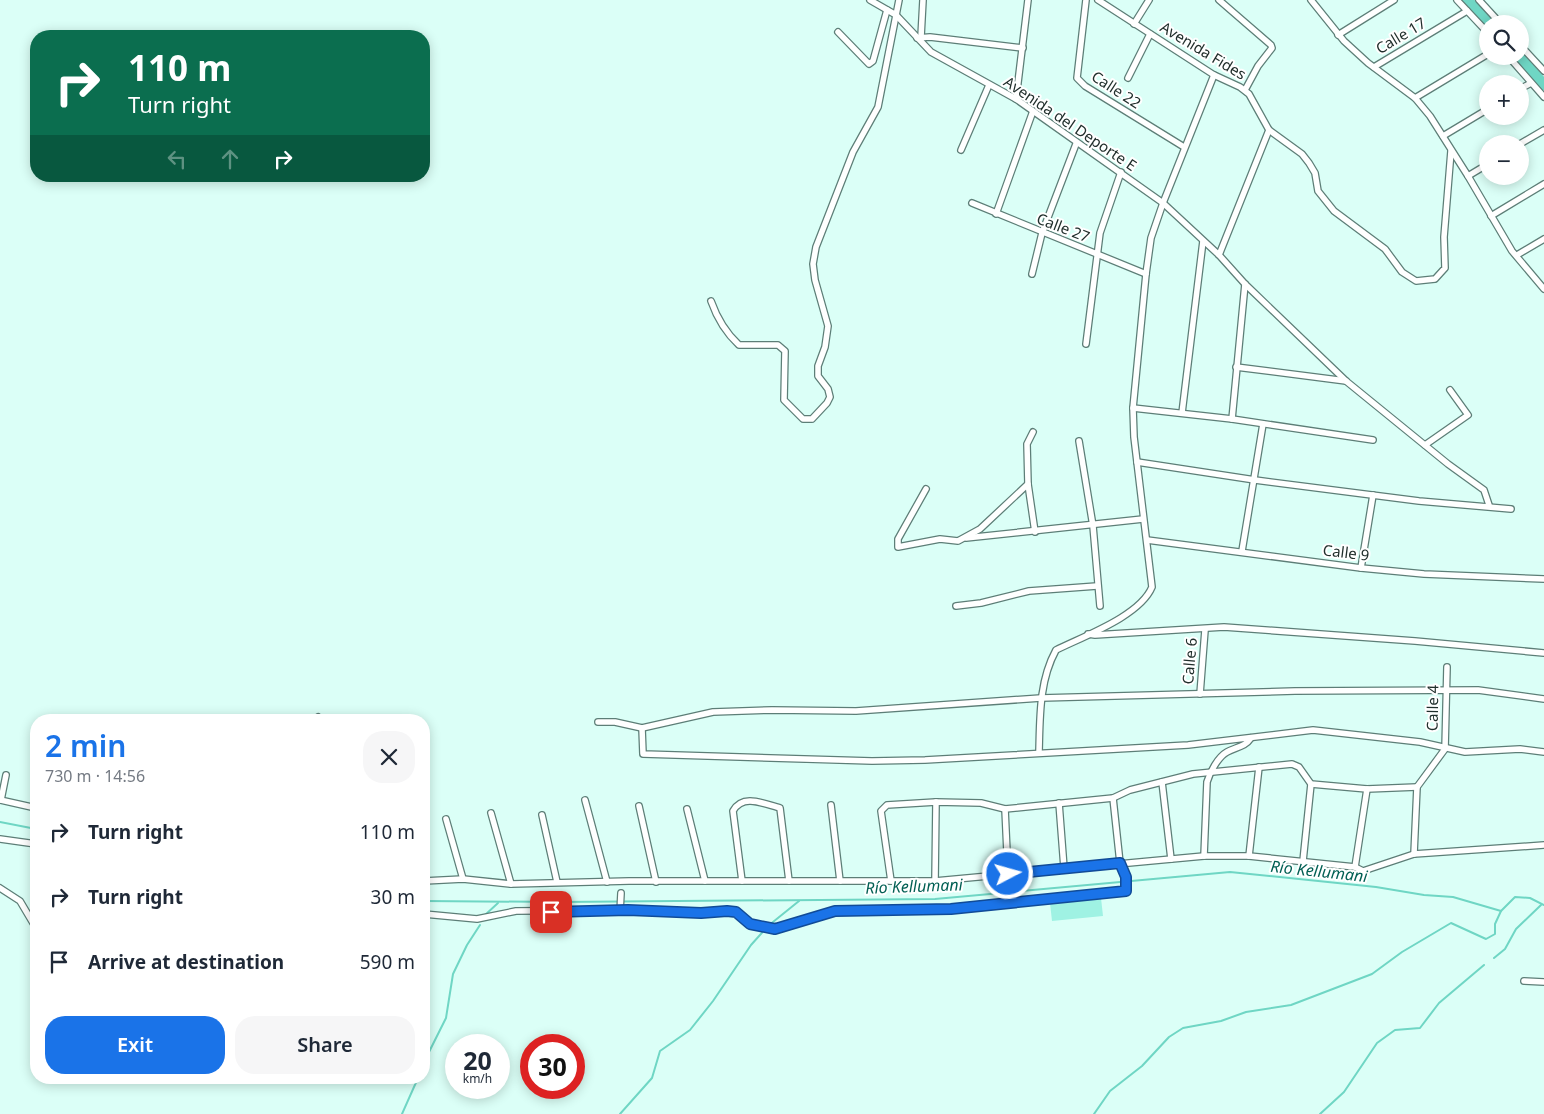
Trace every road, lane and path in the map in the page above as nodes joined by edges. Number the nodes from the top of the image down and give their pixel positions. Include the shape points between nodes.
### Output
1 (870, 0) edge
2 (899, 0) edge
3 (923, 0) edge
4 (1028, 0) edge
5 (1086, 0) edge
6 (1098, 0) edge
7 (1149, 0) edge
8 (1219, 0) edge
9 (1311, 0) edge
10 (1394, 0) edge
11 (1457, 0) edge
12 (1479, 0) edge
13 (887, 10) junction
14 (1467, 11) junction
15 (896, 15) junction
16 (1493, 15) edge
17 (1134, 24) junction
18 (1479, 24) edge
19 (838, 32) dead end
20 (1150, 34) junction
21 (1338, 35) junction
22 (919, 37) junction
23 (1023, 48) junction
24 (1529, 55) edge
25 (1479, 59) edge
26 (1516, 65) edge
27 (1374, 67) junction
28 (1544, 71) edge
29 (1214, 75) junction
30 (1128, 78) dead end
31 (1531, 82) joint
32 (989, 85) junction
33 (1244, 90) junction
34 (1544, 97) edge
35 (1415, 98) junction
36 (1016, 100) junction
37 (1034, 111) junction
38 (1479, 114) edge
39 (1269, 130) junction
40 (1544, 130) edge
41 (1443, 136) junction
42 (1529, 139) edge
43 (1076, 144) junction
44 (1184, 147) junction
45 (961, 150) dead end
46 (1452, 151) junction
47 (1479, 169) edge
48 (1121, 172) junction
49 (1468, 176) junction
50 (1544, 184) edge
51 (972, 203) dead end
52 (1163, 203) junction
53 (996, 214) junction
54 (1491, 216) junction
55 (1042, 233) junction
56 (1544, 239) edge
57 (1203, 241) junction
58 (1097, 255) junction
59 (1220, 255) junction
60 (1517, 255) junction
61 (1032, 274) dead end
62 (1146, 274) junction
63 (1245, 284) junction
64 (1544, 289) edge
65 (711, 301) dead end
66 (1086, 344) dead end
67 (1236, 368) junction
68 (1346, 381) junction
69 (1450, 390) dead end
70 (1133, 408) junction
71 (1182, 413) junction
72 (1232, 419) junction
73 (1263, 424) junction
74 (1034, 432) dead end
75 (1373, 440) dead end
76 (1079, 441) dead end
77 (1425, 445) junction
78 (1137, 462) junction
79 (1255, 480) junction
80 (1028, 484) junction
81 (926, 489) dead end
82 (1373, 494) junction
83 (1489, 506) junction
84 (1511, 509) dead end
85 (1143, 519) junction
86 (1093, 526) junction
87 (1036, 532) junction
88 (1147, 540) junction
89 (958, 541) junction
90 (1242, 551) junction
91 (1361, 568) junction
92 (1544, 579) edge
93 (1097, 586) junction
94 (956, 606) dead end
95 (1100, 606) dead end
96 (1205, 630) junction
97 (1088, 634) junction
98 (1544, 653) edge
99 (1447, 667) dead end
100 (1445, 691) junction
101 (1200, 694) junction
102 (1041, 698) junction
103 (1544, 699) edge
104 (598, 722) dead end
105 (642, 728) junction
106 (1251, 738) junction
107 (1445, 749) junction
108 (1039, 752) junction
109 (1544, 752) edge
110 (1260, 767) junction
111 (1210, 772) junction
112 (6, 775) dead end
113 (1162, 782) junction
114 (1311, 784) junction
115 (1418, 787) junction
116 (1367, 789) junction
117 (1113, 798) junction
118 (1, 800) edge
119 (585, 800) dead end
120 (936, 802) junction
121 (1060, 803) junction
122 (831, 805) dead end
123 (638, 806) dead end
124 (30, 807) edge
125 (1005, 808) junction
126 (687, 809) dead end
127 (491, 813) dead end
128 (542, 815) dead end
129 (446, 819) dead end
130 (0, 839) edge
131 (30, 843) edge
132 (1544, 845) edge
133 (1414, 854) junction
134 (1204, 856) junction
135 (1249, 856) junction
136 (1171, 859) junction
137 (1303, 861) junction
138 (1120, 863) junction
139 (1356, 867) junction
140 (1064, 868) junction
141 (1008, 874) junction
142 (462, 879) junction
143 (789, 880) junction
144 (430, 881) edge
145 (705, 881) junction
146 (742, 881) junction
147 (840, 881) junction
148 (557, 882) junction
149 (607, 882) junction
150 (656, 882) junction
151 (891, 882) junction
152 (936, 882) junction
153 (511, 884) junction
154 (0, 888) edge
155 (621, 896) dead end
156 (620, 909) junction
157 (430, 915) edge
158 (30, 918) edge
159 (1524, 981) dead end
160 (1544, 982) edge

1 - 13 street, Avenida del Deporte E
2 - 15 street
3 - 22 street
4 - 23 street
5 - 44 street, Calle 22 via 1077,78
6 - 17 street, Avenida Fides
7 - 17 street
8 - 33 street via 1271,44 1272,48
9 - 21 street
10 - 21 street
11 - 14 street
12 - 16 street
13 - 15 street, Avenida del Deporte E
13 - 19 street via 873,61 869,64
14 - 18 street
14 - 27 street, Calle 17
15 - 22 street, Avenida del Deporte E
15 - 65 street via 878,107 853,152 816,247 815,280 828,326 818,376 830,397 812,419 802,419 784,400 785,351 782,347 739,345 715,314
17 - 20 street, Avenida Fides
20 - 29 street, Avenida Fides
20 - 30 street
21 - 27 street
22 - 23 street
22 - 32 street, Avenida del Deporte E via 931,52
23 - 36 street
24 - 28 street
25 - 35 street
26 - 31 street
27 - 35 street
29 - 33 street, Avenida Fides
29 - 44 street
31 - 34 street
32 - 36 street, Avenida del Deporte E
32 - 45 street
33 - 39 street, Avenida Fides
35 - 41 street
36 - 37 street, Avenida del Deporte E
37 - 43 street, Avenida del Deporte E
37 - 53 street
38 - 41 street
39 - 46 street via 1302,154 1315,173 1318,191 1334,211 1385,249 1402,272 1416,281 1435,279 1445,268 1444,236
39 - 59 street
40 - 42 street
41 - 46 street
43 - 48 street, Avenida del Deporte E
43 - 55 street
44 - 52 street
46 - 49 street
47 - 49 street
48 - 52 street, Avenida del Deporte E
48 - 58 street via 1100,233
49 - 54 street
50 - 54 street
51 - 53 street, Calle 27
52 - 57 street, Avenida del Deporte E
52 - 62 street via 1151,238
53 - 55 street, Calle 27
54 - 60 street
55 - 58 street, Calle 27
55 - 61 street
56 - 60 street
57 - 59 street, Avenida del Deporte E
57 - 71 street
58 - 62 street, Calle 27
58 - 66 street
59 - 63 street, Avenida del Deporte E
60 - 64 street
62 - 70 street
63 - 67 street
63 - 68 street, Avenida del Deporte E
67 - 68 street
67 - 72 street
68 - 77 street, Avenida del Deporte E
69 - 77 street via 1468,415
70 - 71 street
70 - 78 street
71 - 72 street
72 - 73 street
73 - 75 street
73 - 79 street
74 - 80 street via 1027,444
76 - 86 street
77 - 83 street, Avenida del Deporte E via 1484,490
78 - 79 street
78 - 85 street
79 - 82 street
79 - 90 street
80 - 87 street
80 - 89 street via 980,529
81 - 89 street via 898,539 898,547 940,539
82 - 83 street
82 - 91 street
83 - 84 street
85 - 86 street
85 - 88 street
86 - 87 street
86 - 93 street
87 - 89 street
88 - 90 street, Calle 9
88 - 97 street via 1152,587 1148,597 1120,618
90 - 91 street, Calle 9
91 - 92 street, Calle 9
93 - 94 street via 1029,591
93 - 95 street
96 - 97 street
96 - 98 street via 1224,628
96 - 101 street, Calle 6
97 - 102 street via 1056,650
99 - 100 street, Calle 4
100 - 101 street via 1295,690
100 - 103 street via 1478,690
100 - 107 street, Calle 4
101 - 102 street
102 - 105 street via 856,712 713,712
102 - 108 street
104 - 105 street
105 - 108 street via 643,754 872,761
106 - 107 street via 1312,730 1420,742
106 - 108 street via 1188,745
106 - 111 street via 1247,744 1227,752
107 - 109 street
107 - 115 street
110 - 111 street
110 - 114 street via 1292,764
110 - 135 street
111 - 113 street
111 - 134 street
112 - 118 street
113 - 117 street
113 - 136 street
114 - 116 street
114 - 137 street
115 - 116 street
115 - 133 street
116 - 139 street
117 - 121 street
117 - 138 street
118 - 124 street
119 - 149 street
120 - 125 street via 981,803
120 - 151 street via 883,807
120 - 152 street
121 - 125 street
121 - 140 street
122 - 147 street
123 - 150 street
125 - 141 street
126 - 145 street
127 - 153 street
128 - 148 street
129 - 142 street
130 - 131 street
132 - 133 street
133 - 139 street via 1363,871
134 - 135 street
134 - 136 street
135 - 137 street
136 - 138 street
137 - 139 street
138 - 140 street
138 - 156 street via 1126,877 1126,891 951,909 835,911 775,929 750,924 736,912
140 - 141 street
141 - 152 street
142 - 144 street
142 - 153 street
143 - 146 street
143 - 146 street via 780,808 746,801 737,804 733,811
143 - 147 street
145 - 146 street
145 - 150 street
147 - 151 street
148 - 149 street
148 - 153 street
149 - 150 street
151 - 152 street
154 - 158 street via 20,901
155 - 156 street
156 - 157 street via 516,911 478,920
159 - 160 street

